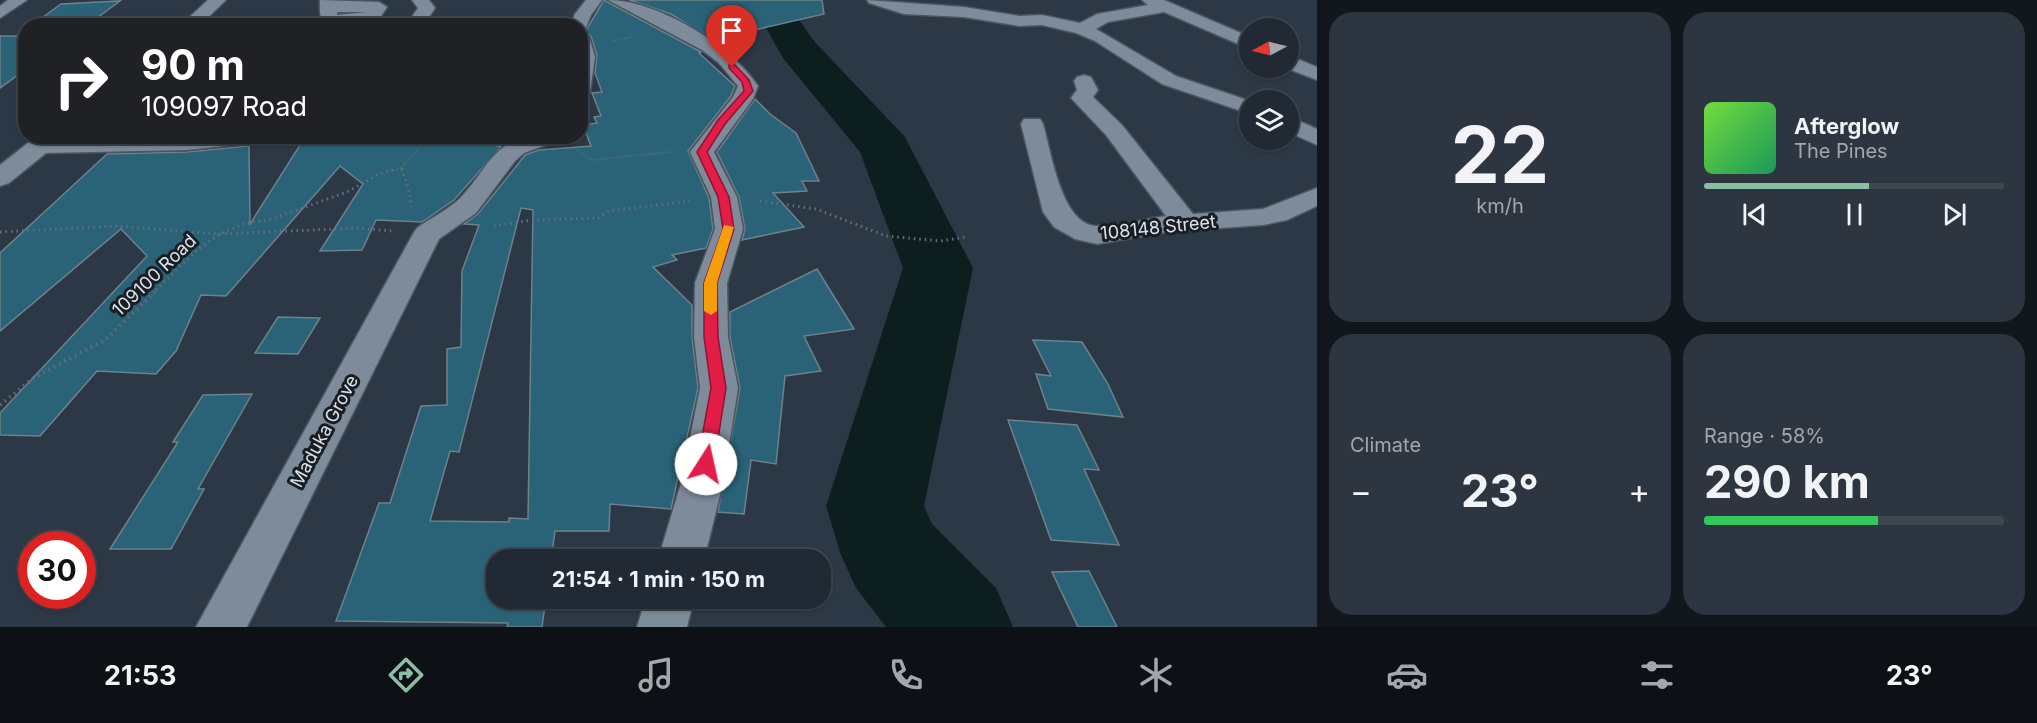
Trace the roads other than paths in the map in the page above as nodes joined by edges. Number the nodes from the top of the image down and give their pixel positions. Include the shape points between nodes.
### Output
1 (19, 0) edge
2 (218, 0) edge
3 (420, 0) edge
4 (594, 0) edge
5 (616, 0) edge
6 (875, 0) edge
7 (1150, 0) edge
8 (1167, 7) junction
9 (0, 13) edge
10 (197, 18) edge
11 (420, 18) edge
12 (584, 18) edge
13 (1082, 28) junction
14 (1239, 39) edge
15 (1299, 67) edge
16 (1316, 74) edge
17 (1084, 81) dead end
18 (1239, 104) edge
19 (1032, 124) dead end
20 (1299, 129) edge
21 (1317, 138) edge
22 (42, 144) edge
23 (527, 144) edge
24 (0, 178) edge
25 (1317, 196) edge
26 (1185, 222) junction
27 (684, 549) edge
28 (667, 609) edge
29 (221, 627) edge
30 (662, 627) edge

1 - 9 street
2 - 10 street
3 - 11 street via 427,8
4 - 12 street
5 - 27 street via 708,45 746,81 748,91 702,152 724,197 729,229 711,283 711,337 719,388 702,483
6 - 13 street via 904,9 1042,20
7 - 8 street
8 - 13 street via 1103,18
8 - 14 street
13 - 18 street via 1169,80
15 - 16 street
17 - 26 street via 1089,90 1082,98 1121,139
19 - 26 street, 108148 Street via 1057,212 1067,224 1097,235
20 - 21 street
22 - 24 street
23 - 29 street, Maduka Grove via 506,156 466,207 427,234
25 - 26 street, 108148 Street via 1263,217
28 - 30 street

